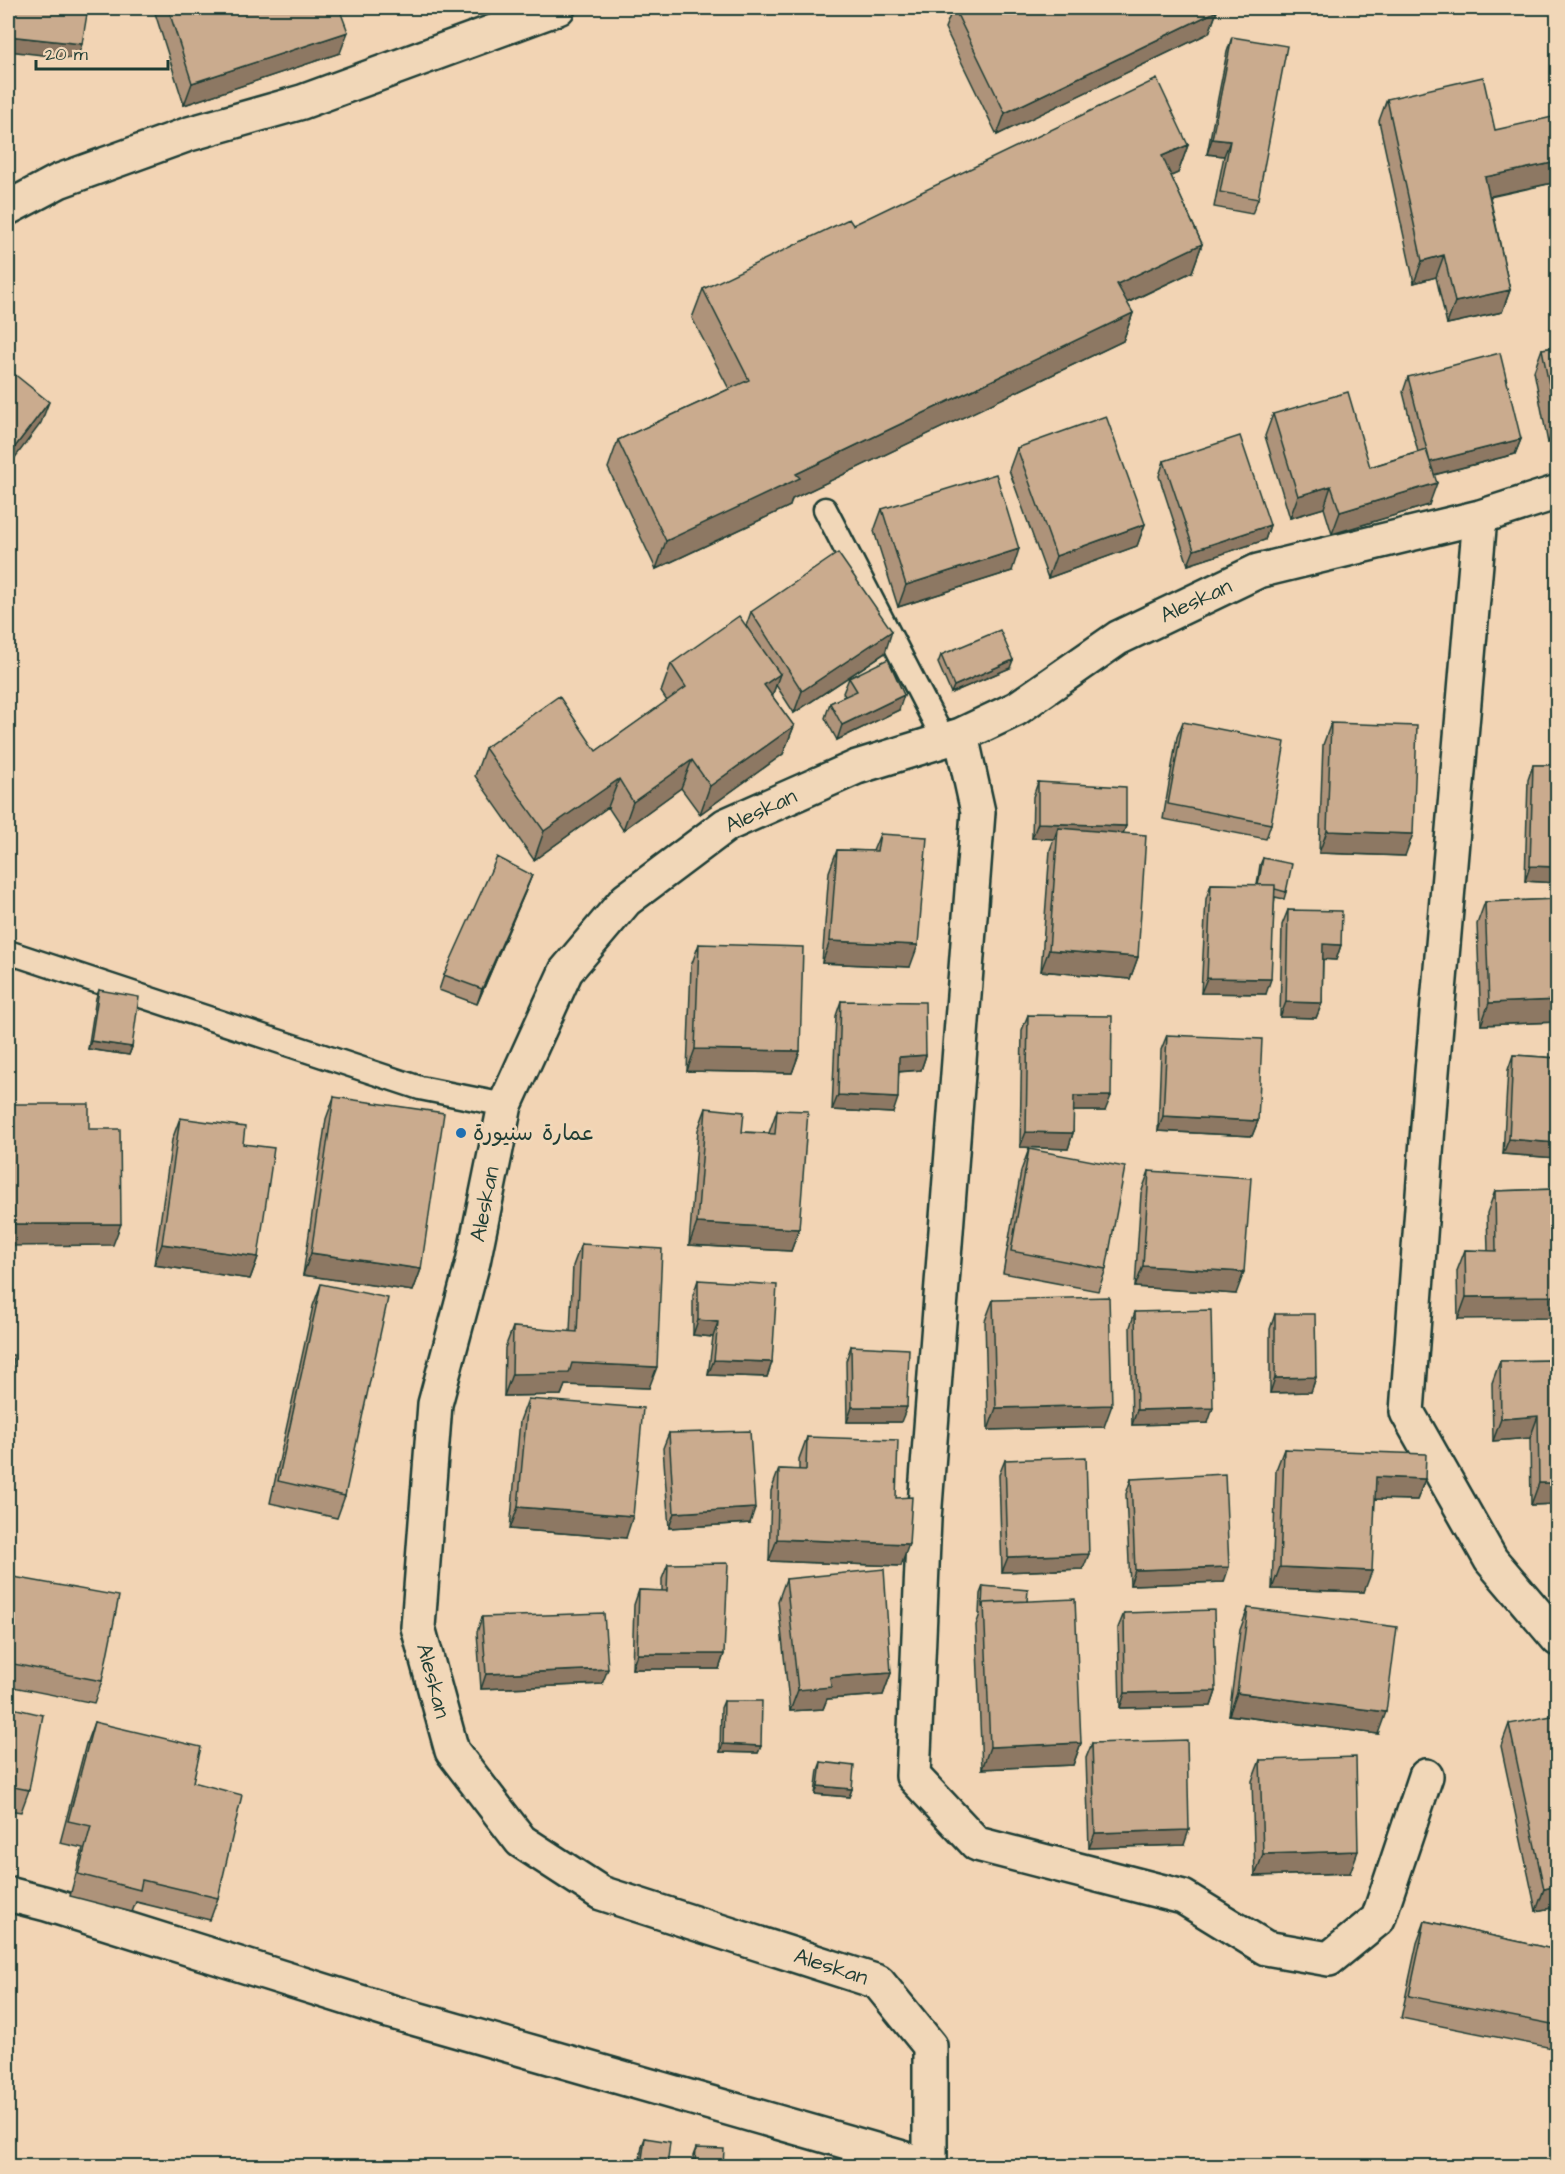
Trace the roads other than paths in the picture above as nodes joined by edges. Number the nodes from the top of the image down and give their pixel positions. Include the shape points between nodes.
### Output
1 (558, 8) edge
2 (8, 208) edge
3 (1557, 492) edge
4 (825, 509) dead end
5 (1480, 517) junction
6 (952, 738) junction
7 (8, 952) edge
8 (505, 1105) junction
9 (1557, 1640) edge
10 (1426, 1776) dead end
11 (8, 1894) edge
12 (931, 2166) edge

1 - 2 street via 302,102 189,134 59,181
3 - 5 street, Aleskan
4 - 6 lane
5 - 6 street, Aleskan via 1258,571 1118,638 1016,710
5 - 9 street via 1431,1071 1407,1412 1491,1560
6 - 8 street, Aleskan via 857,767 726,825 626,900 566,971
6 - 10 street via 978,812 924,1519 913,1776 977,1844 1183,1897 1266,1948 1329,1959 1377,1918
7 - 8 lane via 420,1088
8 - 12 street, Aleskan via 474,1262 435,1404 418,1627 452,1750 522,1841 601,1893 878,1982 930,2046
11 - 12 street via 392,2012

